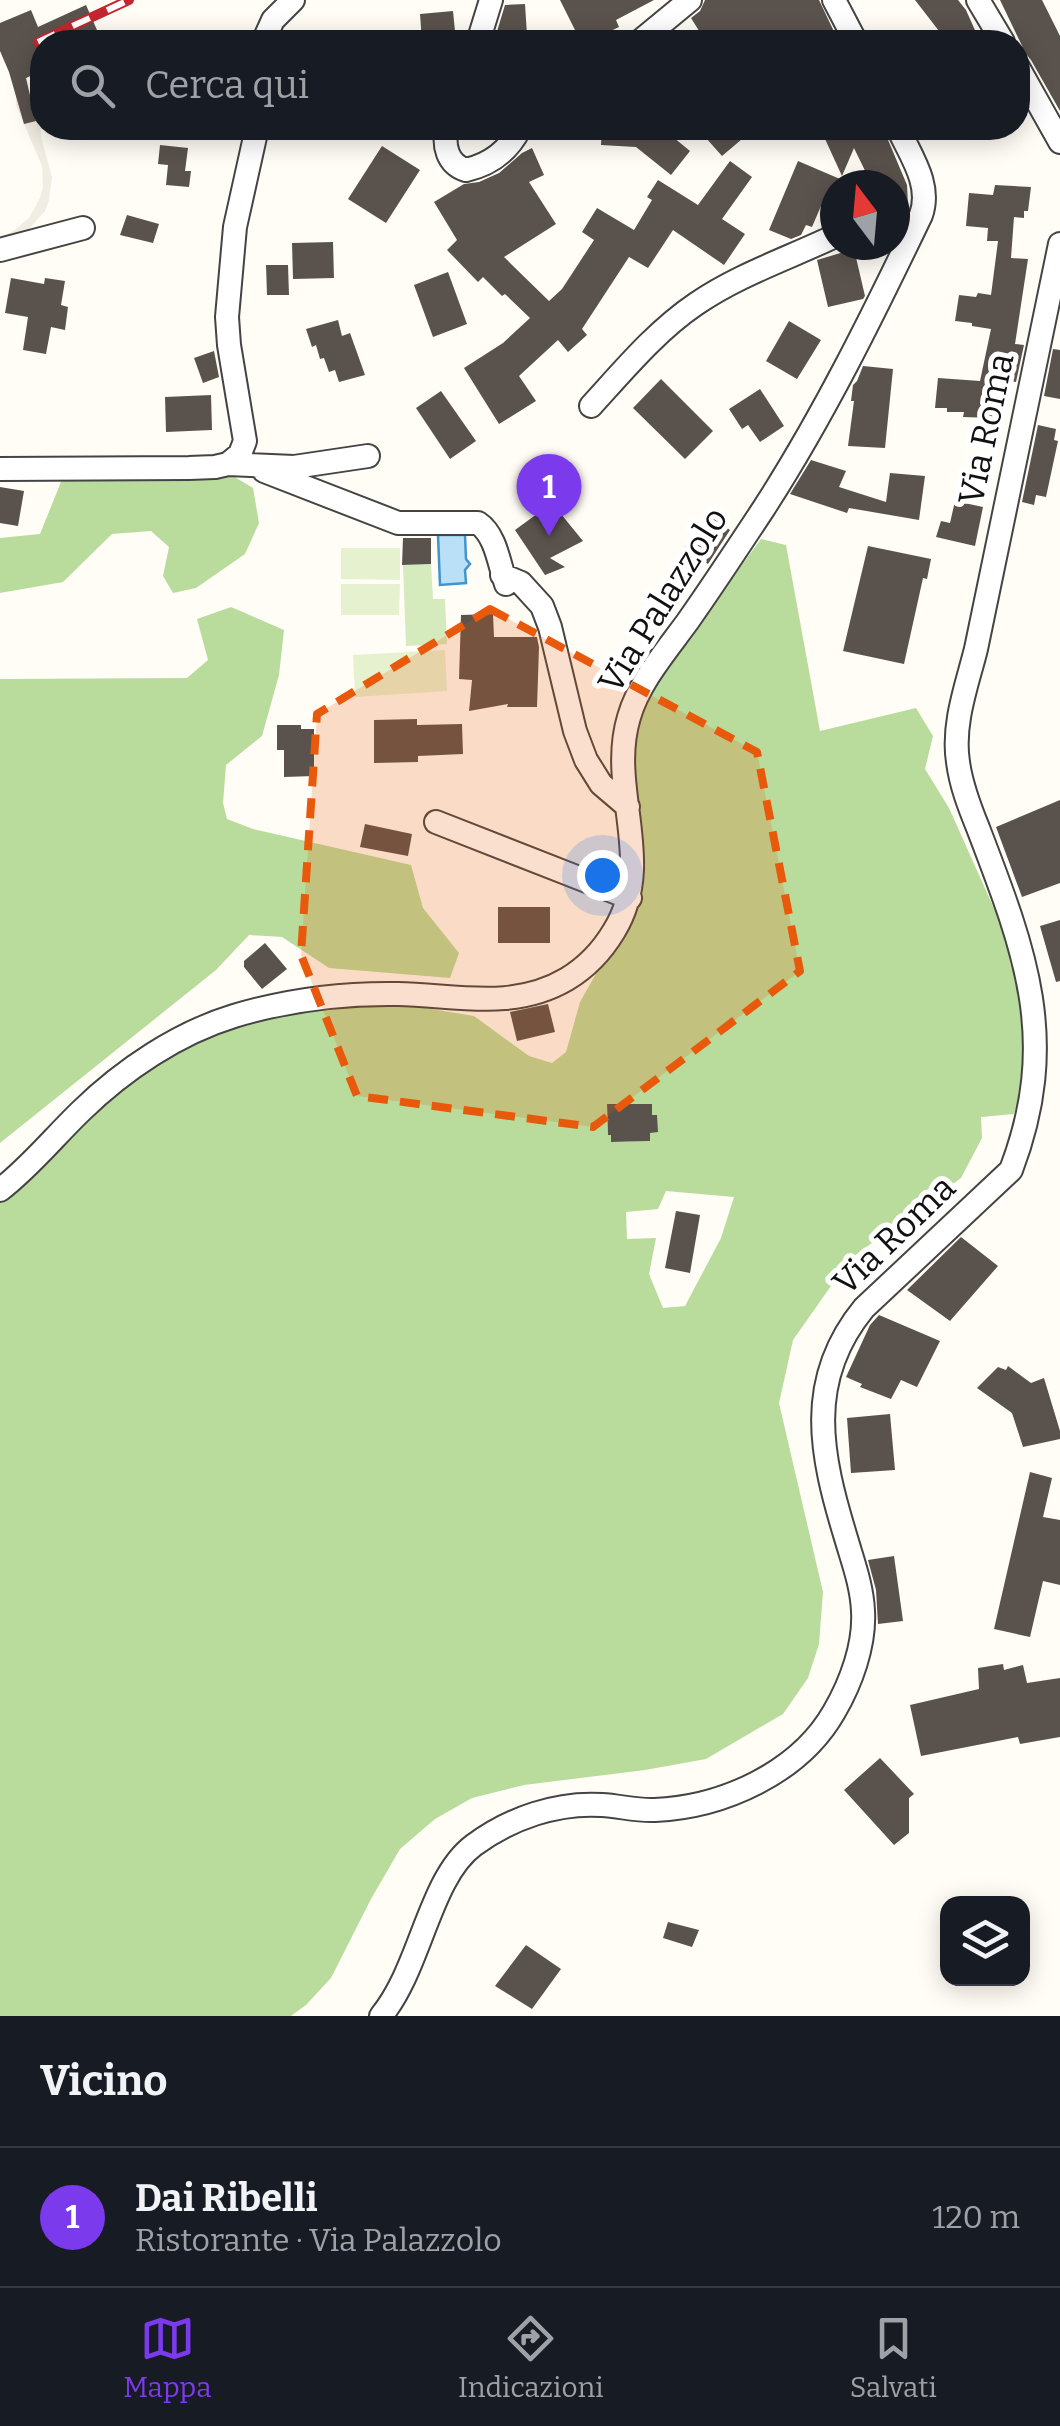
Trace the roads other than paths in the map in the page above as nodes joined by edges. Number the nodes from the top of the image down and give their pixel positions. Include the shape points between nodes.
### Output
1 (293, 0) edge
2 (490, 0) edge
3 (690, 0) edge
4 (834, 0) edge
5 (978, 0) edge
6 (268, 30) edge
7 (481, 30) edge
8 (654, 30) edge
9 (850, 30) edge
10 (996, 30) edge
11 (1030, 88) edge
12 (254, 140) edge
13 (445, 140) edge
14 (513, 140) edge
15 (903, 140) edge
16 (1060, 142) edge
17 (910, 223) edge
18 (83, 228) dead end
19 (820, 243) edge
20 (1060, 244) edge
21 (0, 250) edge
22 (893, 260) edge
23 (590, 406) dead end
24 (368, 456) dead end
25 (240, 465) junction
26 (0, 469) edge
27 (628, 807) junction
28 (436, 822) dead end
29 (630, 898) junction
30 (0, 1190) edge
31 (382, 2016) edge

1 - 6 street
2 - 7 street
3 - 8 street
4 - 9 street
5 - 10 street
11 - 16 street
12 - 25 street via 237,212 227,317 244,441
13 - 14 street via 456,165 466,170
15 - 17 street, Via Palazzolo via 926,194 923,210
18 - 21 street
19 - 23 street via 697,304
20 - 31 street, Via Roma via 956,740 973,816 1046,984 1055,1076 1043,1117 1011,1170 864,1308 833,1366 822,1411 823,1442 864,1614 845,1690 812,1742 735,1794 668,1809 555,1808 472,1846 445,1880
22 - 27 street, Via Palazzolo via 872,316 785,474 634,703 624,742
24 - 25 street
25 - 26 street
25 - 27 street via 398,523 483,526 504,580 521,583 542,606 580,747 601,784
27 - 29 street, Via Palazzolo
28 - 29 street
29 - 30 street, Via Palazzolo via 589,963 530,995 492,1001 334,996 206,1026 114,1083

